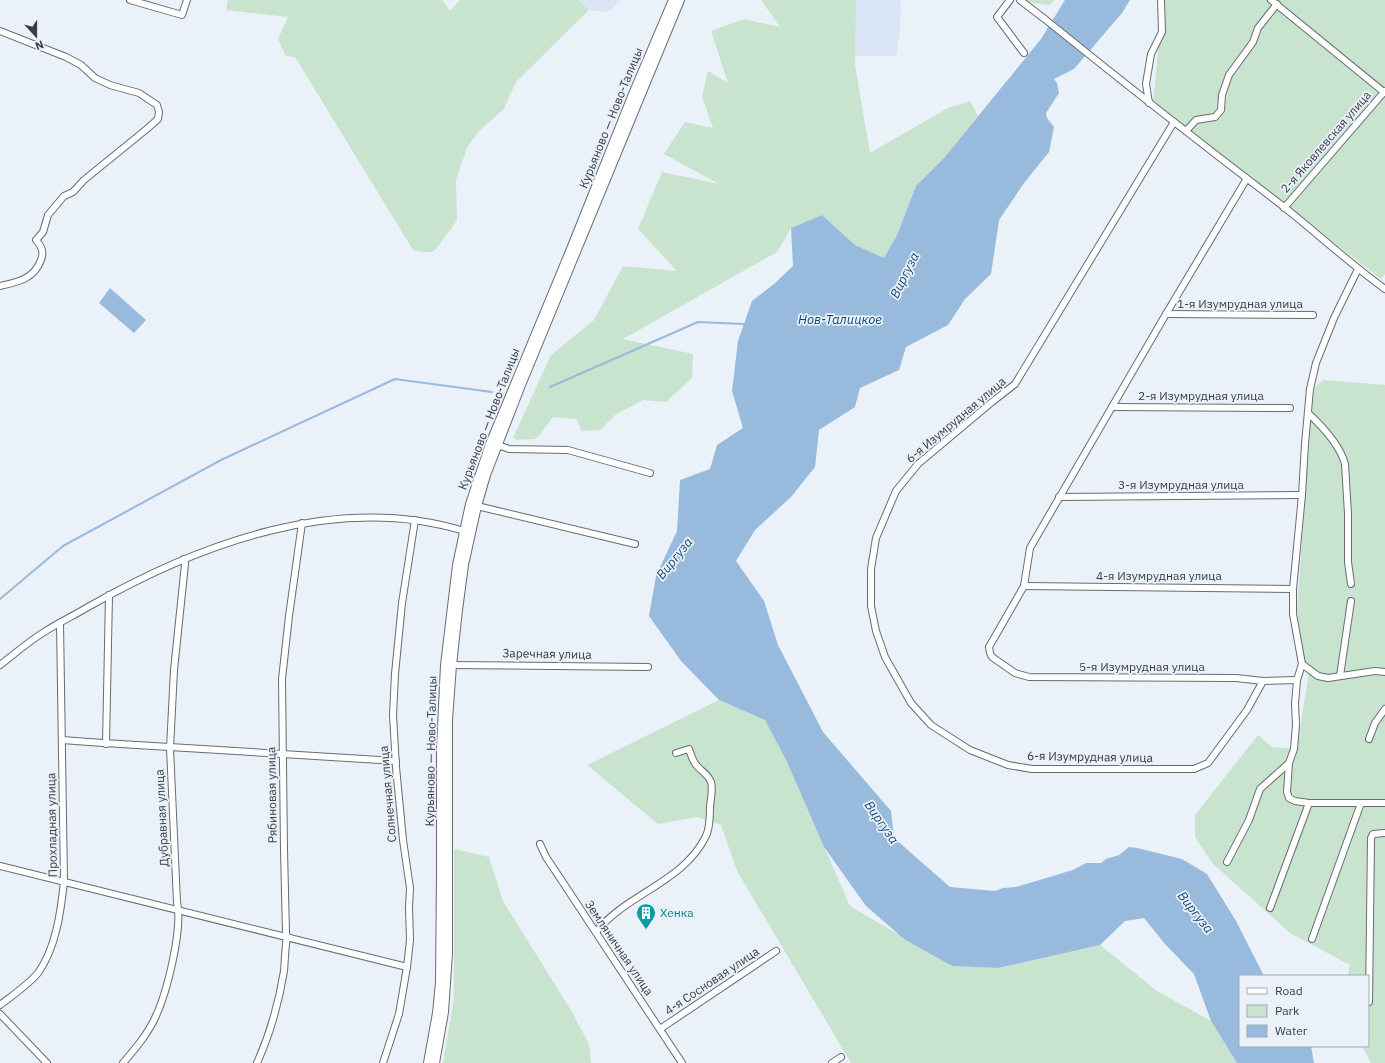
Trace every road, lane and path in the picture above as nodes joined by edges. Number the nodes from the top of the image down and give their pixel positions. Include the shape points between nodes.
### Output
1 (130, 0) edge
2 (187, 0) edge
3 (673, 0) edge
4 (680, 0) edge
5 (1010, 0) edge
6 (1020, 0) edge
7 (1161, 0) edge
8 (1274, 2) edge
9 (0, 31) edge
10 (1024, 53) dead end
11 (1385, 92) edge
12 (1149, 103) junction
13 (1174, 122) junction
14 (1186, 131) junction
15 (1246, 180) junction
16 (1284, 208) junction
17 (1358, 269) junction
18 (0, 286) edge
19 (1385, 289) edge
20 (1166, 314) junction
21 (1313, 315) dead end
22 (1112, 407) junction
23 (1290, 408) dead end
24 (1308, 413) junction
25 (498, 445) junction
26 (650, 473) dead end
27 (1302, 495) junction
28 (1060, 497) junction
29 (477, 506) junction
30 (415, 520) junction
31 (302, 523) junction
32 (464, 531) junction
33 (635, 544) dead end
34 (184, 559) junction
35 (1351, 584) dead end
36 (1024, 586) junction
37 (1293, 589) junction
38 (109, 595) junction
39 (1351, 601) dead end
40 (60, 623) junction
41 (1302, 664) junction
42 (0, 665) edge
43 (448, 665) junction
44 (648, 667) dead end
45 (1385, 672) edge
46 (1340, 676) junction
47 (1297, 680) junction
48 (1263, 681) junction
49 (1385, 708) edge
50 (1370, 739) dead end
51 (62, 740) junction
52 (106, 744) junction
53 (170, 748) junction
54 (283, 753) junction
55 (676, 753) dead end
56 (396, 761) junction
57 (1289, 762) junction
58 (1309, 803) junction
59 (1361, 803) junction
60 (1385, 803) edge
61 (1385, 833) edge
62 (540, 844) dead end
63 (1227, 862) dead end
64 (0, 866) edge
65 (64, 882) junction
66 (1270, 908) dead end
67 (179, 910) junction
68 (596, 932) junction
69 (287, 937) junction
70 (1312, 939) dead end
71 (776, 951) dead end
72 (407, 967) junction
73 (1369, 1002) dead end
74 (0, 1005) edge
75 (0, 1014) edge
76 (660, 1029) junction
77 (841, 1057) dead end
78 (47, 1063) edge
79 (123, 1063) edge
80 (257, 1063) edge
81 (383, 1063) edge
82 (428, 1063) edge
83 (435, 1063) edge
84 (682, 1063) edge
85 (832, 1063) edge

1 - 2 street via 182,15
3 - 32 main road, Курьяново — Ново-Талицы via 490,444
4 - 25 main road, Курьяново — Ново-Талицы
5 - 10 street via 997,17
6 - 12 street
7 - 12 street via 1162,32 1151,54 1146,84
8 - 11 street
8 - 14 street via 1258,28 1253,42 1229,74 1222,95 1221,110 1215,117 1196,120
9 - 18 street via 66,57 81,65 95,78 110,85 139,93 157,105 159,112 158,119 84,180 74,192 64,196 48,215 36,240 42,247 42,257 38,268 30,277 17,283
11 - 16 street, 2-я Яковлевская улица
12 - 13 street
13 - 14 street
13 - 48 street, 6-я Изумрудная улица via 1015,384 918,464 896,492 876,538 871,569 871,606 885,657 911,703 930,725 970,750 1008,765 1032,768 1194,769 1208,763 1247,710
14 - 15 street
15 - 16 street
15 - 20 street
16 - 17 street
17 - 19 street
17 - 24 street via 1316,363
20 - 21 street, 1-я Изумрудная улица
20 - 22 street
22 - 23 street, 2-я Изумрудная улица
22 - 28 street
24 - 27 street
24 - 35 street via 1325,429 1344,456
25 - 26 street via 509,449 568,450
25 - 29 main road, Курьяново — Ново-Талицы
27 - 28 street, 3-я Изумрудная улица
27 - 37 street
28 - 36 street via 1030,548
29 - 33 street
29 - 43 main road, Курьяново — Ново-Талицы via 464,565
30 - 31 street via 362,518
30 - 32 street
30 - 56 street, Солнечная улица via 402,602 395,674 393,716
31 - 34 street
31 - 54 street, Рябиновая улица via 282,679
32 - 43 main road, Курьяново — Ново-Талицы via 452,602
34 - 38 street
34 - 53 street, Дубравная улица
36 - 37 street, 4-я Изумрудная улица
36 - 48 street, 5-я Изумрудная улица via 989,647 992,657 1015,673 1029,677 1236,678
37 - 41 street via 1293,614
38 - 40 street
38 - 52 street
39 - 46 street
40 - 42 street
40 - 51 street, Прохладная улица
41 - 46 street via 1318,676
41 - 47 street
43 - 44 street, Заречная улица
43 - 82 main road, Курьяново — Ново-Талицы via 441,734 440,984
43 - 83 main road, Курьяново — Ново-Талицы via 448,953 444,1012
45 - 46 street
47 - 48 street, 5-я Изумрудная улица
47 - 57 street via 1294,749
49 - 50 street via 1375,723
51 - 52 street
51 - 65 street, Прохладная улица
52 - 53 street
53 - 54 street
53 - 67 street, Дубравная улица
54 - 56 street
54 - 69 street, Рябиновая улица
55 - 68 street via 689,749 695,765 706,773 712,782 706,835 696,853 687,862 610,916
56 - 72 street, Солнечная улица via 410,888
57 - 58 street via 1286,792 1289,798 1295,801
57 - 63 street via 1260,789 1249,820
58 - 59 street
58 - 66 street
59 - 60 street
59 - 70 street
61 - 73 street via 1374,834 1371,838
62 - 68 street, Земляничная улица
64 - 65 street
65 - 67 street
65 - 74 street, Прохладная улица via 61,910 50,949 38,973
67 - 69 street
67 - 79 street, Дубравная улица via 175,946 161,1002 148,1030
68 - 76 street, Земляничная улица
69 - 72 street
69 - 80 street, Рябиновая улица via 278,999
71 - 76 street, 4-я Сосновая улица
72 - 81 street, Солнечная улица via 399,1014
75 - 78 street
76 - 84 street, Земляничная улица
77 - 85 street

